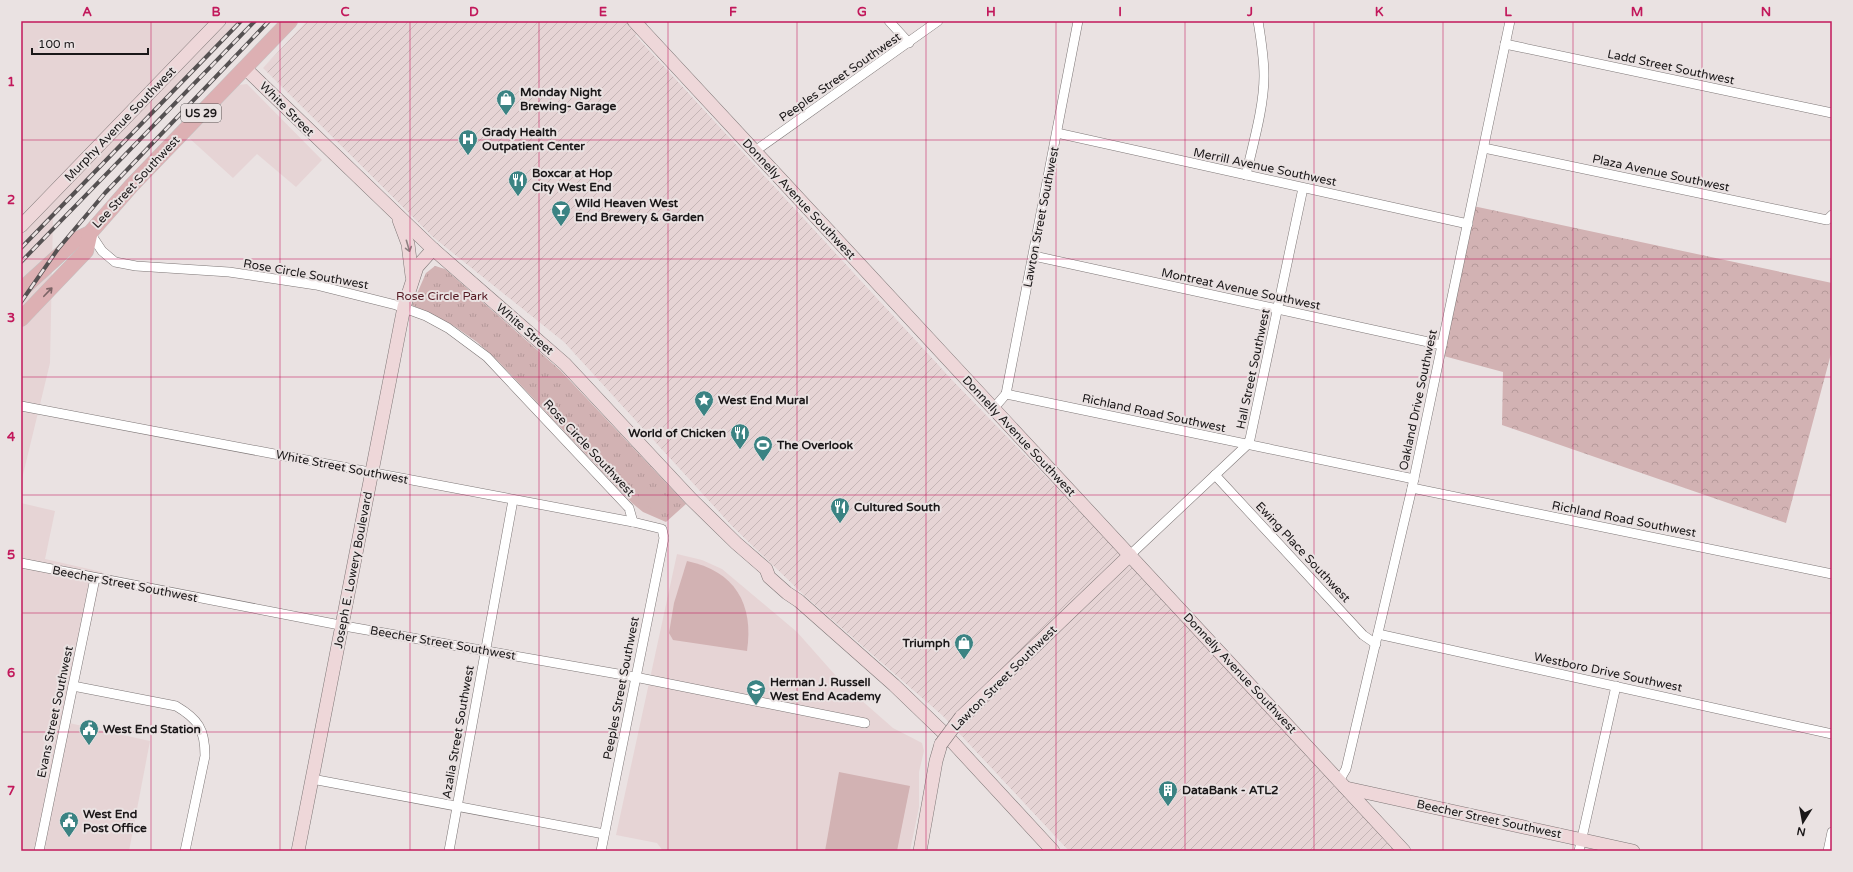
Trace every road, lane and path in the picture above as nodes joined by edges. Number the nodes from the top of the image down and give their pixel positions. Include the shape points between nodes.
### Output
1 (219, 21) edge
2 (290, 21) edge
3 (634, 21) edge
4 (889, 21) edge
5 (938, 21) edge
6 (1078, 21) edge
7 (1258, 21) edge
8 (1510, 21) edge
9 (909, 43) junction
10 (1505, 44) junction
11 (245, 68) junction
12 (1832, 113) edge
13 (1057, 134) junction
14 (1484, 148) junction
15 (755, 152) junction
16 (1246, 175) junction
17 (1303, 188) junction
18 (396, 214) junction
19 (1832, 215) edge
20 (1468, 224) junction
21 (21, 226) edge
22 (90, 233) junction
23 (433, 249) junction
24 (1034, 256) junction
25 (413, 278) junction
26 (24, 287) edge
27 (404, 307) junction
28 (1278, 309) junction
29 (21, 319) edge
30 (1442, 345) junction
31 (1006, 394) junction
32 (21, 406) edge
33 (993, 409) junction
34 (1247, 445) junction
35 (372, 472) junction
36 (1215, 475) junction
37 (1414, 478) junction
38 (1412, 488) junction
39 (513, 500) junction
40 (633, 522) junction
41 (662, 529) joint
42 (1130, 555) junction
43 (21, 563) edge
44 (1832, 574) edge
45 (95, 578) junction
46 (342, 626) junction
47 (1378, 634) junction
48 (1376, 644) junction
49 (485, 650) junction
50 (635, 677) junction
51 (73, 686) junction
52 (1616, 686) junction
53 (865, 722) dead end
54 (1832, 734) edge
55 (312, 779) junction
56 (1342, 784) junction
57 (457, 806) junction
58 (1832, 832) edge
59 (604, 834) junction
60 (1580, 845) edge
61 (39, 851) edge
62 (185, 851) edge
63 (298, 851) edge
64 (449, 851) edge
65 (601, 851) edge
66 (920, 851) edge
67 (1053, 851) edge
68 (1404, 851) edge
69 (1633, 851) edge
70 (1828, 851) edge

1 - 21 street, Murphy Avenue Southwest
2 - 11 main road, Lee Street Southwest / US 29
3 - 15 street, Donnelly Avenue Southwest
4 - 9 street
5 - 9 street, Peeples Street Southwest
6 - 13 street, Lawton Street Southwest
7 - 16 street via 1264,77
8 - 10 street, Oakland Drive Southwest
9 - 15 street, Peeples Street Southwest
10 - 12 street, Ladd Street Southwest
10 - 14 street, Oakland Drive Southwest
11 - 18 street, White Street
11 - 22 main road, Lee Street Southwest / US 29 via 132,185
13 - 16 street, Merrill Avenue Southwest
13 - 24 street, Lawton Street Southwest
14 - 19 street, Plaza Avenue Southwest via 1826,220
14 - 20 street, Oakland Drive Southwest
15 - 33 street, Donnelly Avenue Southwest
16 - 17 street, Merrill Avenue Southwest
17 - 20 street, Merrill Avenue Southwest
17 - 28 street, Hall Street Southwest
18 - 23 street, White Street
18 -> 25 street via 408,244
20 - 30 street, Oakland Drive Southwest
22 - 26 main road, Lee Street Southwest / US 29 via 77,239
22 - 27 street, Rose Circle Southwest via 102,251 115,262 136,266 228,272 316,285
29 -> 22 main road, US 29 via 86,251
23 - 25 street, Joseph E. Lowery Boulevard via 417,268
23 - 67 street, White Street via 565,364 726,533 766,569 775,571 793,588 800,601 947,736
24 - 28 street, Montreat Avenue Southwest
24 - 31 street, Lawton Street Southwest
25 - 27 street, Joseph E. Lowery Boulevard
27 - 35 street, Joseph E. Lowery Boulevard
27 - 40 street, Rose Circle Southwest via 448,328 487,356 629,508
28 - 30 street, Montreat Avenue Southwest
28 - 34 street, Hall Street Southwest
30 - 37 street, Oakland Drive Southwest
31 - 33 street, Lawton Street Southwest
31 - 34 street, Richland Road Southwest
32 - 35 street, White Street Southwest
33 - 42 street, Donnelly Avenue Southwest
34 - 36 street, Hall Street Southwest
34 - 37 street, Richland Road Southwest
35 - 39 street, White Street Southwest
35 - 46 street, Joseph E. Lowery Boulevard
36 - 42 street, Hall Street Southwest
36 - 48 street, Ewing Place Southwest via 1363,635
37 - 38 street, Oakland Drive Southwest
38 - 44 street, Richland Road Southwest
38 - 47 street, Oakland Drive Southwest
39 - 40 street, White Street Southwest
39 - 49 street, Azalia Street Southwest
40 - 41 street, White Street Southwest
41 - 50 street, Peeples Street Southwest via 664,538
42 - 56 street, Donnelly Avenue Southwest
42 - 66 street, Lawton Street Southwest, bridge via 961,718 941,744
43 - 45 street, Beecher Street Southwest
45 - 46 street, Beecher Street Southwest
45 - 51 street, Evans Street Southwest
46 - 49 street, Beecher Street Southwest
46 - 55 street, Joseph E. Lowery Boulevard
47 - 48 street, Oakland Drive Southwest
47 - 52 street, Westboro Drive Southwest
48 - 56 street, Oakland Drive Southwest
49 - 50 street, Beecher Street Southwest
49 - 57 street, Azalia Street Southwest
50 - 53 street, Beecher Street Southwest
50 - 59 street, Peeples Street Southwest
51 - 61 street, Evans Street Southwest
51 - 62 street via 176,706 190,715 202,730 205,756
52 - 54 street, Westboro Drive Southwest
52 - 60 street
55 - 57 street
55 - 63 street, Joseph E. Lowery Boulevard
56 - 60 street, Beecher Street Southwest
56 - 68 street, Donnelly Avenue Southwest
57 - 59 street
57 - 64 street, Azalia Street Southwest
58 - 70 street
59 - 65 street, Peeples Street Southwest
60 - 69 street, Beecher Street Southwest

